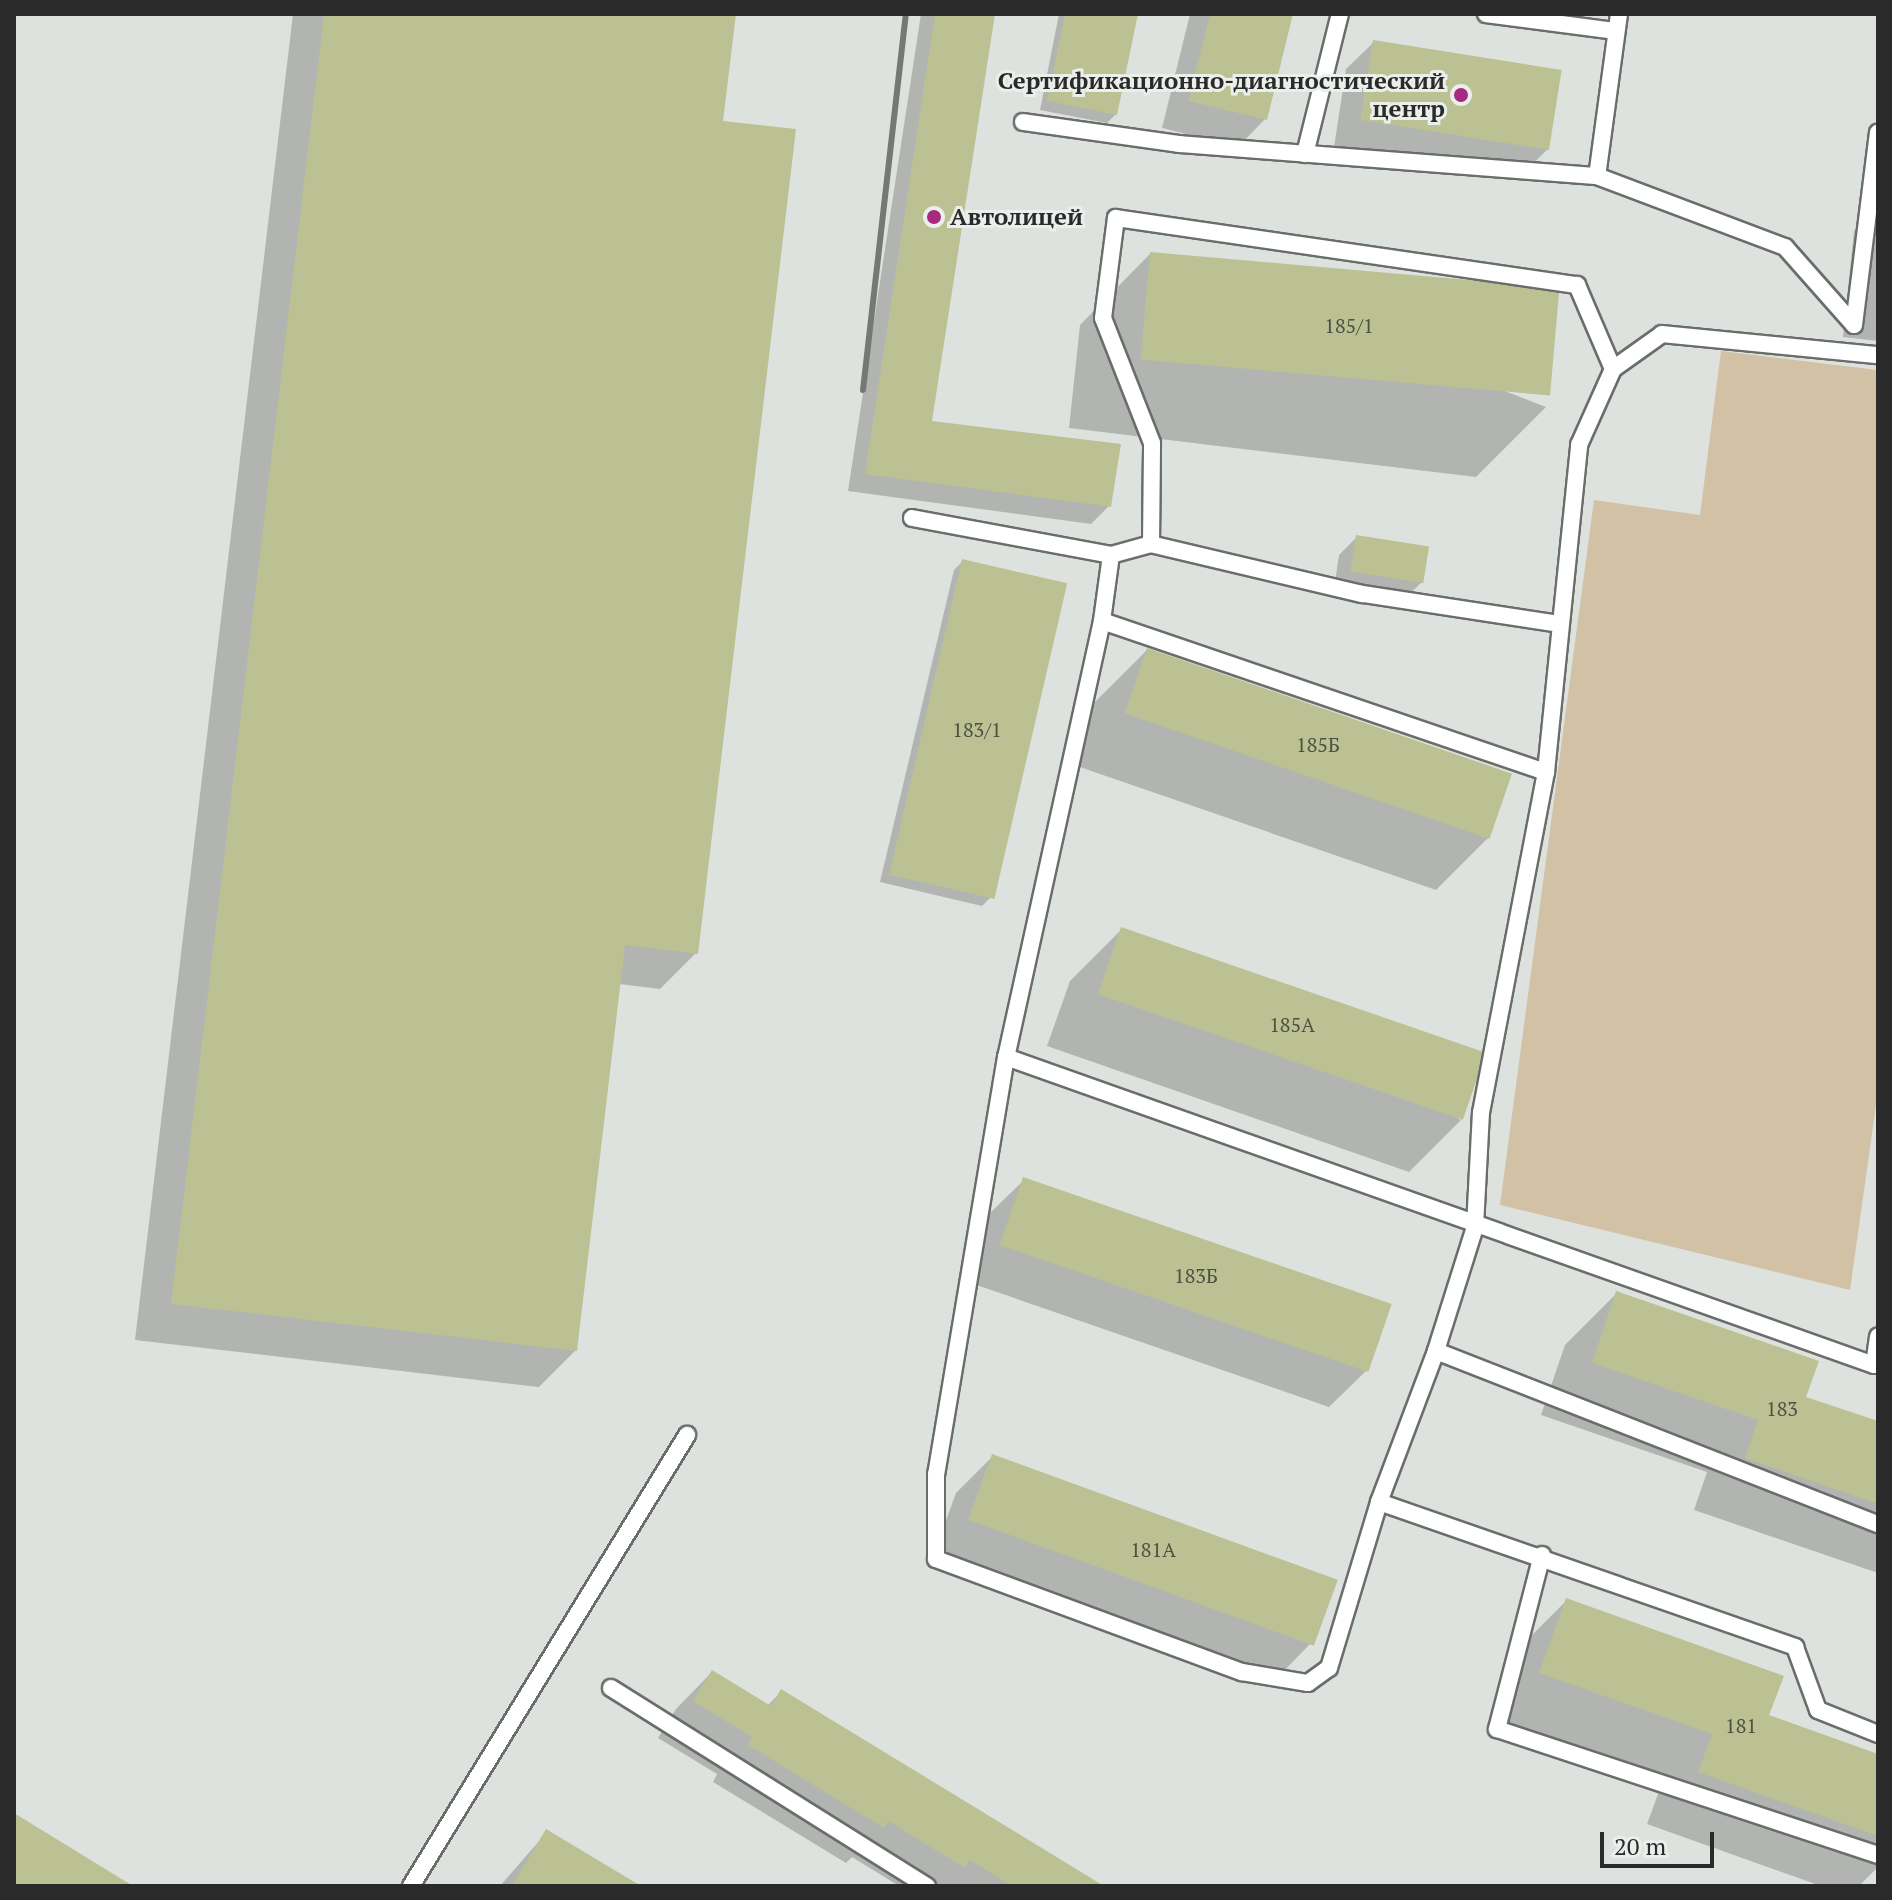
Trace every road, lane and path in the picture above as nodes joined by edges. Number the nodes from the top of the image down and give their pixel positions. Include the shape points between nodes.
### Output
1 (1340, 14) edge
2 (1486, 14) edge
3 (1617, 23) edge
4 (1023, 122) dead end
5 (1878, 132) edge
6 (1305, 154) junction
7 (1597, 176) junction
8 (1878, 355) edge
9 (1613, 369) junction
10 (912, 518) dead end
11 (1151, 544) junction
12 (1111, 555) junction
13 (1102, 621) junction
14 (1559, 624) junction
15 (1546, 772) junction
16 (1006, 1057) junction
17 (1475, 1227) junction
18 (1878, 1336) edge
19 (1436, 1351) junction
20 (687, 1435) dead end
21 (1379, 1502) junction
22 (1878, 1524) edge
23 (1542, 1555) junction
24 (611, 1688) dead end
25 (1878, 1734) edge
26 (1878, 1855) edge
27 (411, 1886) edge
28 (927, 1886) edge

1 - 6 lane
2 - 3 lane
3 - 7 lane
4 - 6 lane via 1179,144
5 - 7 lane via 1854,325 1785,247
6 - 7 lane
8 - 9 lane via 1662,334
9 - 11 lane via 1577,285 1116,218 1103,318 1152,443
9 - 14 lane via 1579,445
10 - 12 lane
11 - 12 lane
11 - 14 lane via 1362,594
12 - 13 lane
13 - 15 lane
13 - 16 lane
14 - 15 lane
15 - 17 lane via 1481,1112
16 - 17 lane
16 - 21 lane via 936,1474 936,1559 1242,1672 1308,1683 1329,1668
17 - 18 lane via 1874,1365
17 - 19 lane
19 - 21 lane
19 - 22 lane
20 - 27 lane
21 - 23 lane
23 - 25 lane via 1795,1647 1818,1710
23 - 26 lane via 1497,1729
24 - 28 lane

